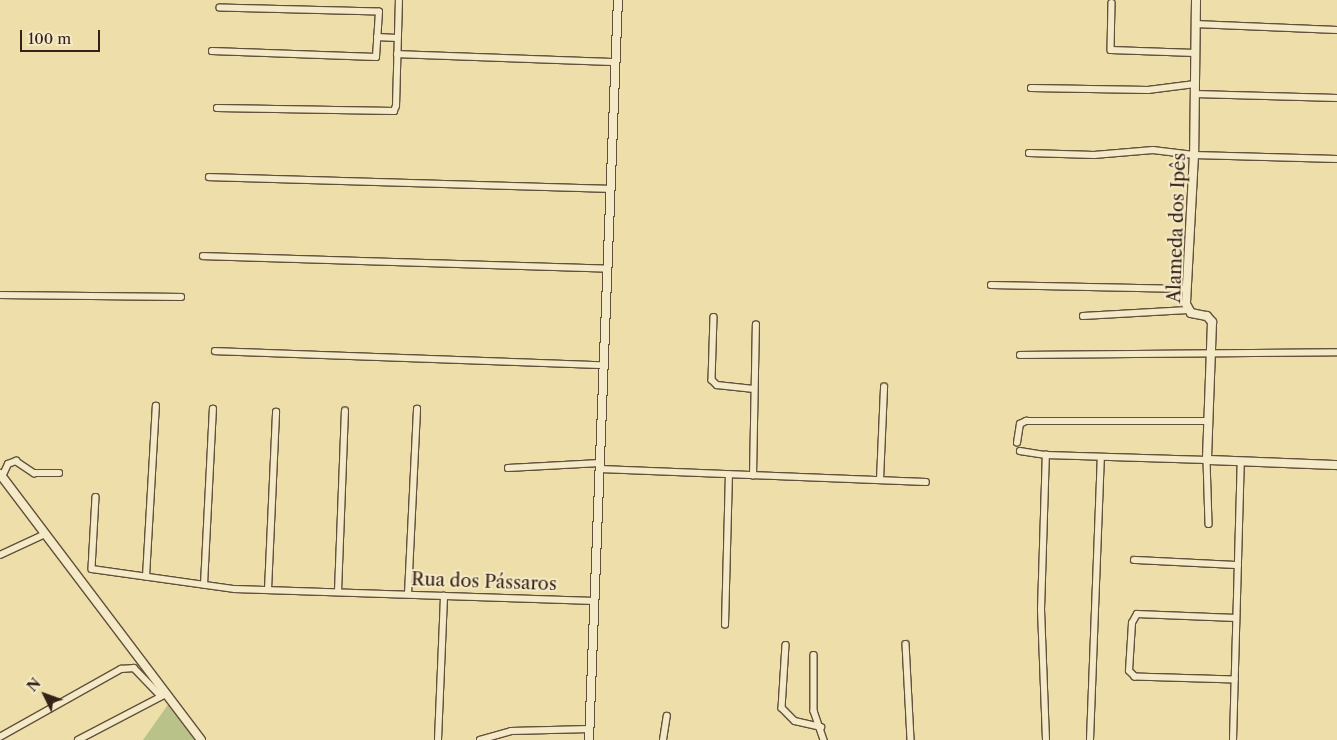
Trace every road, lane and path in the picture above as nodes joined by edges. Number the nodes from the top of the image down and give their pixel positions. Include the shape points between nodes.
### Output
1 (399, 0) edge
2 (618, 0) edge
3 (1196, 0) edge
4 (1112, 3) dead end
5 (220, 8) dead end
6 (1195, 24) junction
7 (1337, 30) edge
8 (377, 37) junction
9 (397, 38) junction
10 (212, 52) dead end
11 (1195, 53) junction
12 (397, 54) junction
13 (616, 62) junction
14 (1195, 84) junction
15 (1031, 88) dead end
16 (1195, 94) junction
17 (1337, 98) edge
18 (217, 108) dead end
19 (1029, 153) dead end
20 (1194, 155) junction
21 (1337, 159) edge
22 (209, 176) dead end
23 (611, 189) junction
24 (203, 256) dead end
25 (608, 269) junction
26 (991, 286) dead end
27 (1187, 289) junction
28 (0, 295) edge
29 (182, 297) dead end
30 (1188, 310) junction
31 (1083, 316) dead end
32 (714, 317) dead end
33 (756, 325) dead end
34 (215, 352) dead end
35 (1337, 352) edge
36 (1020, 355) dead end
37 (1211, 355) junction
38 (604, 365) junction
39 (884, 387) dead end
40 (754, 388) junction
41 (156, 406) dead end
42 (213, 409) dead end
43 (417, 410) dead end
44 (276, 412) dead end
45 (345, 412) dead end
46 (1209, 421) junction
47 (1017, 443) dead end
48 (1020, 451) dead end
49 (1046, 455) junction
50 (1102, 458) junction
51 (1208, 460) junction
52 (1241, 462) junction
53 (1337, 465) edge
54 (600, 466) junction
55 (508, 468) dead end
56 (59, 473) dead end
57 (1, 475) edge
58 (729, 476) junction
59 (752, 476) junction
60 (880, 480) junction
61 (926, 482) dead end
62 (96, 497) dead end
63 (1209, 524) dead end
64 (43, 535) junction
65 (0, 555) edge
66 (1134, 560) dead end
67 (1238, 565) junction
68 (146, 577) junction
69 (204, 585) junction
70 (268, 590) junction
71 (338, 592) junction
72 (408, 594) junction
73 (444, 596) junction
74 (595, 601) junction
75 (1236, 618) junction
76 (725, 625) dead end
77 (906, 644) dead end
78 (786, 645) dead end
79 (814, 654) dead end
80 (1234, 680) junction
81 (164, 695) junction
82 (667, 716) dead end
83 (821, 727) junction
84 (590, 729) junction
85 (0, 736) edge
86 (78, 740) edge
87 (201, 740) edge
88 (438, 740) edge
89 (480, 740) edge
90 (589, 740) edge
91 (663, 740) edge
92 (824, 740) edge
93 (911, 740) edge
94 (1046, 740) edge
95 (1090, 740) edge
96 (1233, 740) edge

1 - 9 street
2 - 13 street
3 - 6 street, Alameda dos Ipês
4 - 11 street via 1111,50
5 - 8 street via 379,12
6 - 7 street
6 - 11 street, Alameda dos Ipês
8 - 9 street
8 - 10 street via 376,57
9 - 12 street
11 - 14 street, Alameda dos Ipês
12 - 13 street
12 - 18 street via 396,106 390,113
13 - 23 street
14 - 15 street via 1148,90
14 - 16 street, Alameda dos Ipês
16 - 17 street
16 - 20 street, Alameda dos Ipês
19 - 20 street via 1094,155 1154,150
20 - 21 street
20 - 27 street, Alameda dos Ipês
22 - 23 street
23 - 25 street
24 - 25 street
25 - 38 street
26 - 27 street
27 - 30 street, Alameda dos Ipês
28 - 29 street
30 - 31 street
30 - 37 street, Alameda dos Ipês via 1211,320
32 - 40 street via 714,383
33 - 40 street
34 - 38 street
35 - 37 street
36 - 37 street
37 - 46 street, Alameda dos Ipês
38 - 54 street
39 - 60 street
40 - 59 street
41 - 68 street
42 - 69 street
43 - 72 street
44 - 70 street
45 - 71 street
46 - 47 street via 1026,420 1020,424
46 - 51 street, Alameda dos Ipês
48 - 49 street
49 - 50 street
49 - 94 street via 1041,610
50 - 51 street
50 - 95 street
51 - 52 street
51 - 63 street
52 - 53 street
52 - 67 street
54 - 55 street
54 - 58 street
54 - 74 street
56 - 57 street via 34,474 16,461 8,464
57 - 64 street
58 - 59 street
58 - 76 street
59 - 60 street
60 - 61 street
62 - 68 street, Rua dos Pássaros via 92,569
64 - 65 street
64 - 81 street
66 - 67 street
67 - 75 street
68 - 69 street, Rua dos Pássaros
69 - 70 street, Rua dos Pássaros
70 - 71 street, Rua dos Pássaros
71 - 72 street, Rua dos Pássaros
72 - 73 street, Rua dos Pássaros
73 - 74 street, Rua dos Pássaros
73 - 88 street
74 - 84 street
75 - 80 street
75 - 80 street via 1137,614 1132,622 1129,671 1135,677
77 - 93 street
78 - 83 street via 782,708 795,721
79 - 83 street via 814,711
80 - 96 street
81 - 85 street via 134,668 121,669
81 - 86 street
81 - 87 street
82 - 91 street
83 - 92 street
84 - 89 street via 511,731
84 - 90 street

